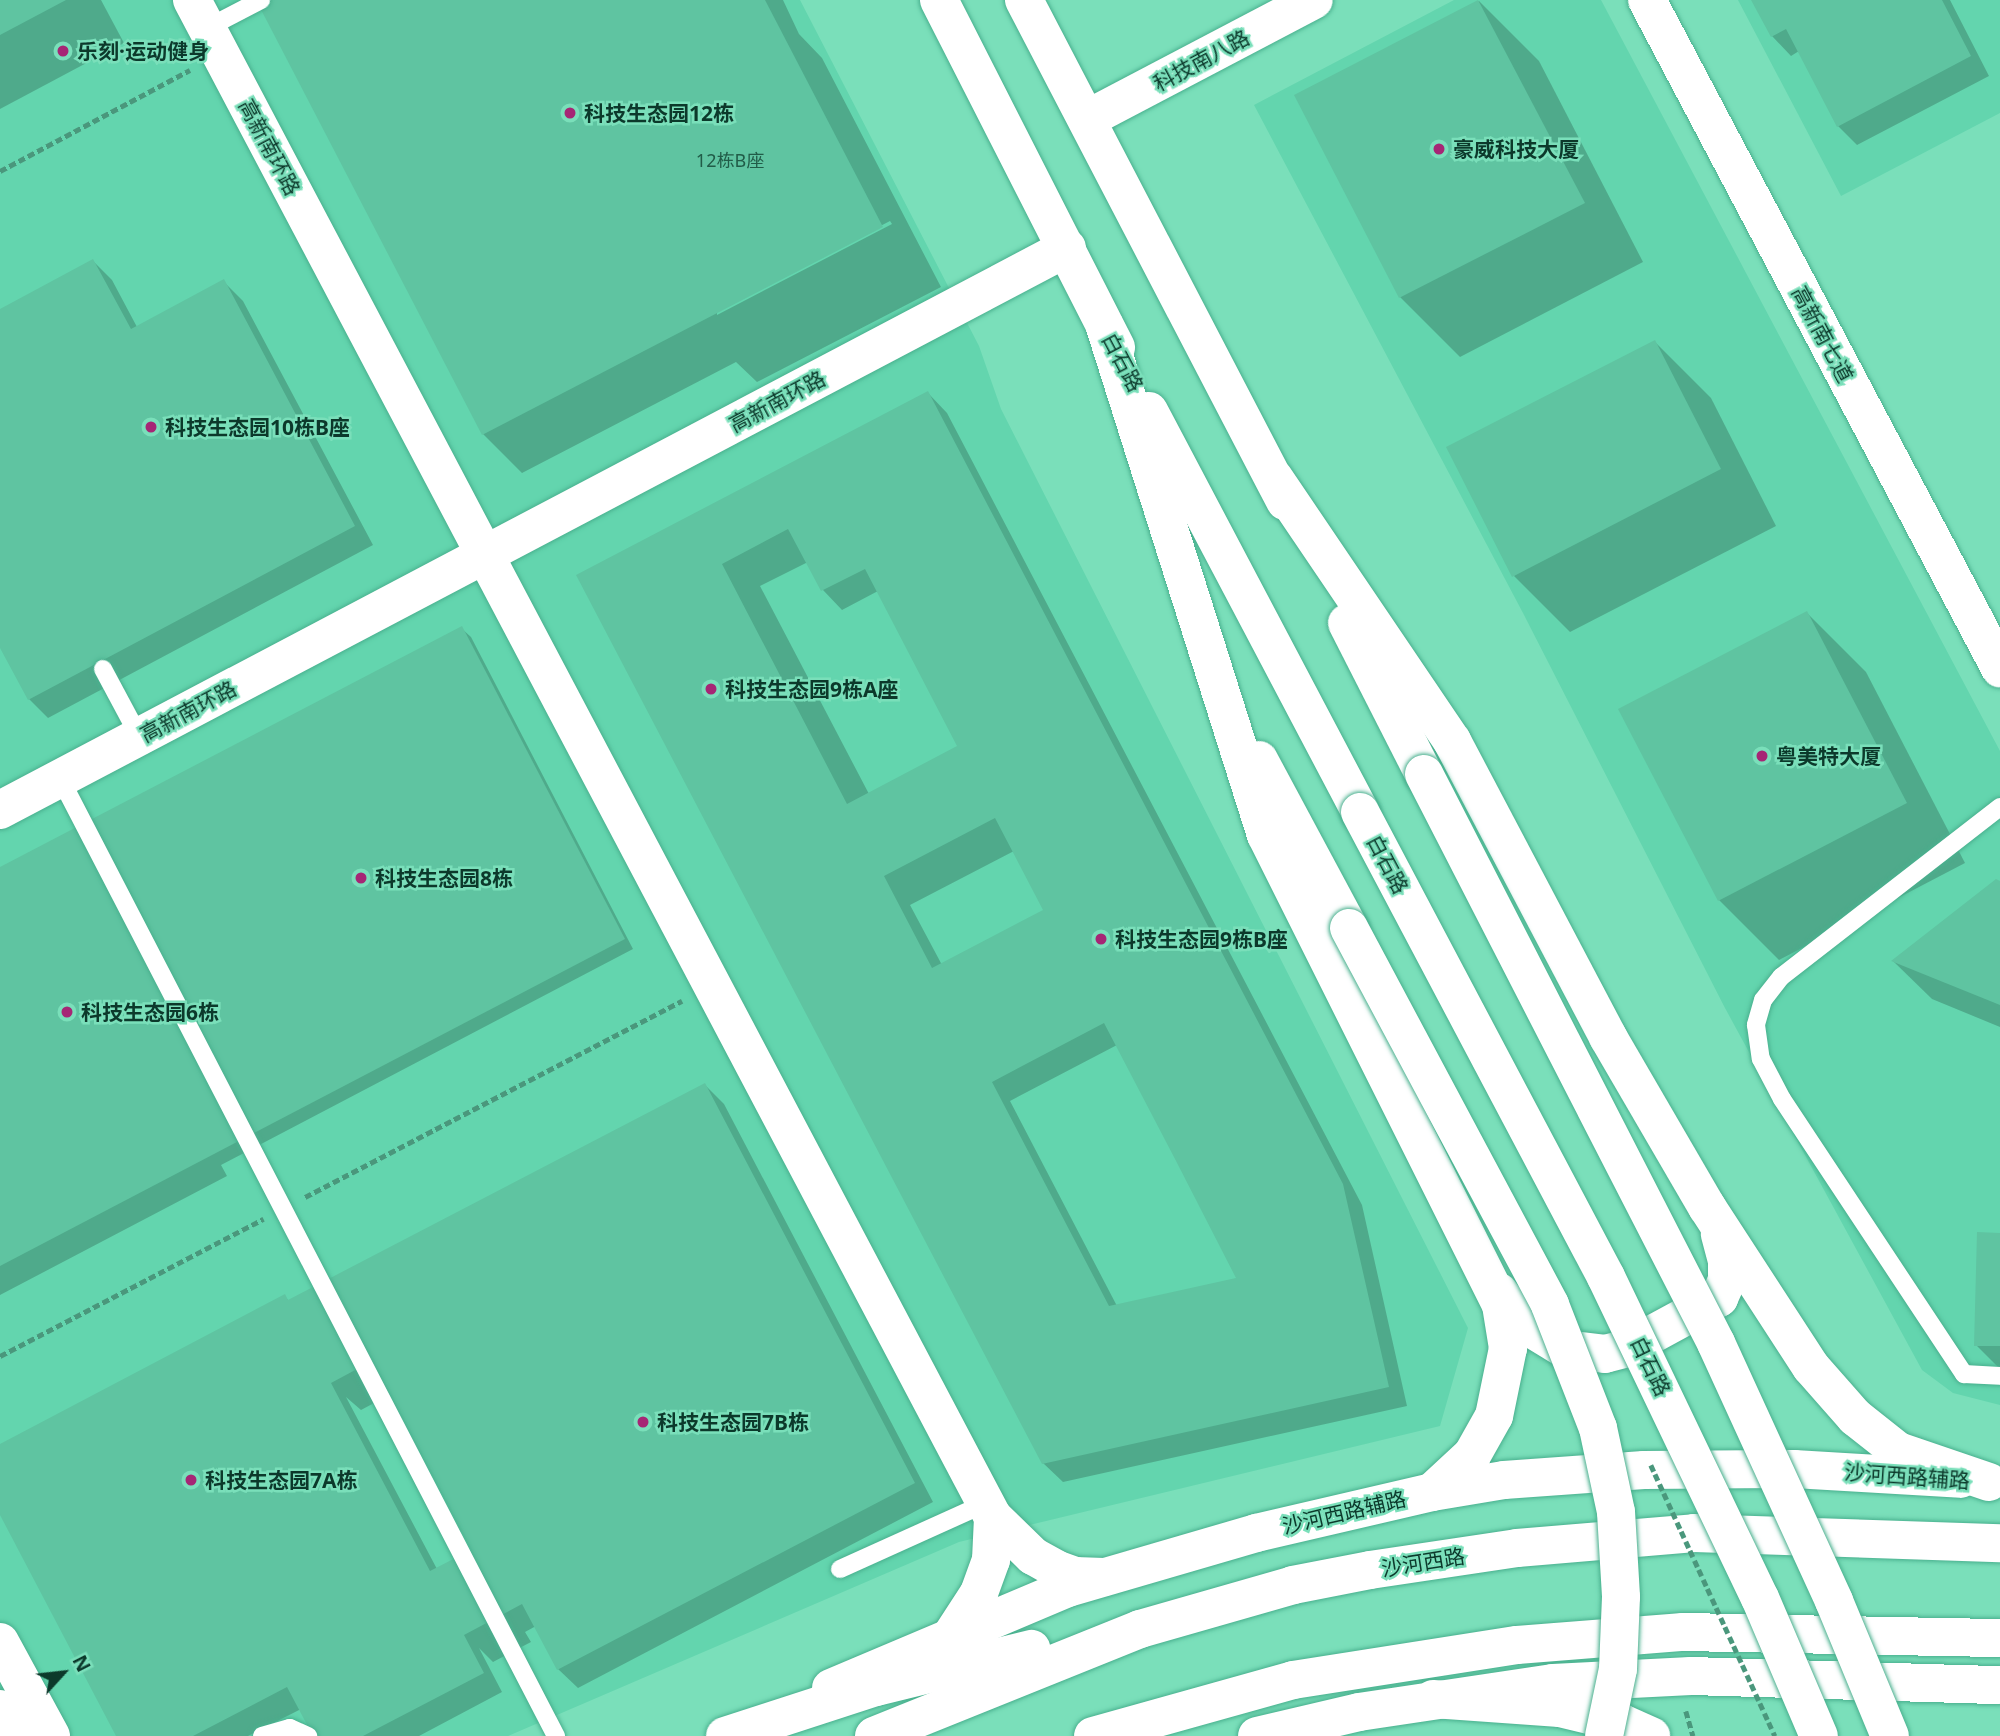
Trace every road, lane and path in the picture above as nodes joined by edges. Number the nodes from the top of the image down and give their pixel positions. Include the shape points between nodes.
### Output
1 (261, 0) edge
2 (939, 0) edge
3 (1024, 0) edge
4 (1314, 0) edge
5 (1647, 0) edge
6 (200, 14) edge
7 (190, 70) dead end
8 (1087, 119) junction
9 (0, 171) edge
10 (1067, 248) junction
11 (1105, 327) junction
12 (1274, 478) junction
13 (487, 554) junction
14 (1209, 665) junction
15 (2000, 668) edge
16 (103, 669) dead end
17 (139, 736) junction
18 (60, 778) junction
19 (2000, 807) edge
20 (0, 810) edge
21 (687, 998) dead end
22 (1707, 1207) junction
23 (285, 1208) junction
24 (1492, 1280) junction
25 (0, 1356) edge
26 (2000, 1376) edge
27 (1651, 1465) dead end
28 (1995, 1482) edge
29 (1432, 1492) junction
30 (990, 1510) junction
31 (2000, 1543) edge
32 (839, 1569) dead end
33 (1104, 1577) junction
34 (1214, 1606) junction
35 (953, 1633) junction
36 (2000, 1639) edge
37 (0, 1642) edge
38 (2000, 1685) edge
39 (1433, 1699) junction
40 (0, 1709) edge
41 (1686, 1711) dead end
42 (15, 1736) edge
43 (51, 1736) edge
44 (262, 1736) edge
45 (308, 1736) edge
46 (556, 1736) edge
47 (724, 1736) edge
48 (873, 1736) edge
49 (1093, 1736) edge
50 (1258, 1736) edge
51 (1604, 1736) edge
52 (1651, 1736) edge
53 (1693, 1736) edge
54 (1775, 1736) edge
55 (1819, 1736) edge
56 (1890, 1736) edge

1 - 6 lane
2 - 10 main road, 白石路
3 - 8 main road
4 - 8 main road, 科技南八路
5 - 15 main road, 高新南七道
6 - 13 main road, 高新南环路
7 - 9 path
8 - 12 main road
10 - 11 main road, 白石路
10 - 13 main road, 高新南环路
11 - 14 main road
11 - 55 main road, 白石路, bridge via 1612,1288 1760,1598
12 - 22 main road via 1452,741 1608,1037
12 - 56 main road, bridge via 1716,1343
13 - 17 main road, 高新南环路
13 - 30 main road
14 - 24 main road via 1266,835 1290,888
14 - 51 main road, bridge via 1550,1305 1598,1427 1616,1512 1621,1597 1618,1670
16 - 17 lane
17 - 18 main road, 高新南环路
18 - 20 main road, 高新南环路
18 - 23 lane
19 - 26 lane via 1781,977 1763,1000 1756,1025 1761,1059 1783,1099 1964,1374
21 - 23 path
22 - 24 main road via 1727,1261 1727,1280 1719,1298 1628,1348 1585,1353 1544,1338 1516,1315
22 - 28 main road via 1811,1367 1855,1417 1877,1437 1921,1462
23 - 25 path
23 - 46 lane
24 - 29 main road via 1507,1327 1501,1397 1472,1455
27 - 54 path, bridge
28 - 29 main road, 沙河西路辅路 via 1806,1469 1644,1469 1504,1480
29 - 33 main road, 沙河西路辅路 via 1255,1533
30 - 32 lane
30 - 33 main road via 1032,1556 1075,1576
30 - 35 main road via 991,1560 979,1593
31 - 34 main road, 沙河西路 via 1694,1533 1433,1560 1293,1585
33 - 35 main road, 沙河西路辅路
34 - 47 main road via 955,1666
34 - 48 main road, 沙河西路 via 1061,1657
35 - 47 main road, 沙河西路辅路
36 - 49 main road via 1683,1632 1517,1645 1293,1680
37 - 43 main road
38 - 39 main road via 1691,1676 1553,1683
39 - 50 main road
39 - 52 main road via 1560,1708 1622,1723
40 - 42 main road
41 - 53 path
44 - 45 lane via 290,1728

